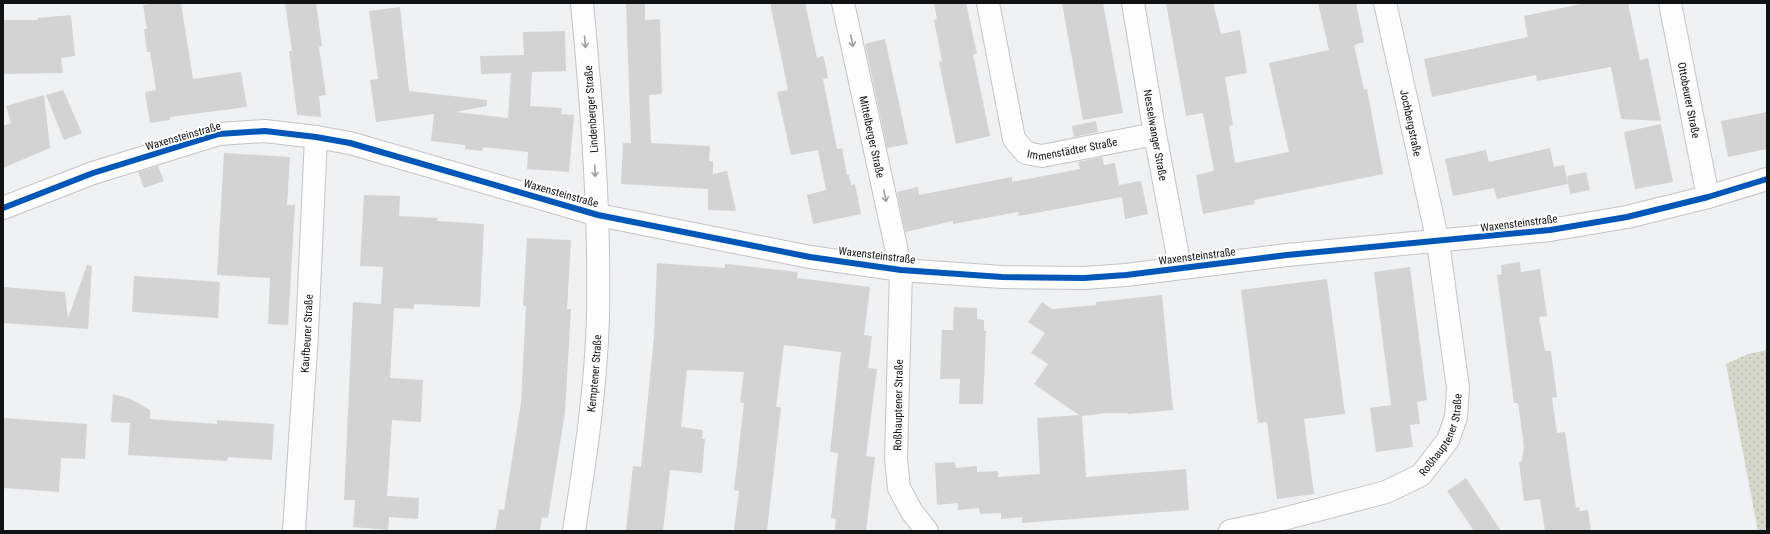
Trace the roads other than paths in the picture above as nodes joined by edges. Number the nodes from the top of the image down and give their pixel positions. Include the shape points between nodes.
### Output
1 (582, 3) edge
2 (844, 3) edge
3 (988, 3) edge
4 (1133, 3) edge
5 (1385, 3) edge
6 (1670, 3) edge
7 (1155, 134) junction
8 (316, 137) junction
9 (1767, 179) edge
10 (1708, 197) junction
11 (3, 208) edge
12 (598, 215) junction
13 (1438, 242) junction
14 (1180, 267) junction
15 (901, 270) junction
16 (294, 531) edge
17 (574, 531) edge
18 (927, 531) edge
19 (1230, 531) edge

1 -> 12 street, Lindenberger Straße
2 -> 15 street, Mittelberger Straße
3 - 7 street, Immenstädter Straße via 1014,139 1026,153 1042,156
4 - 7 street, Nesselwanger Straße
5 - 13 street, Jochbergstraße
6 - 10 street, Ottobeurer Straße
7 - 14 street, Nesselwanger Straße
8 - 11 street, Waxensteinstraße via 265,131 219,134 94,173
8 - 12 street, Waxensteinstraße via 350,143
8 - 16 street, Kaufbeurer Straße
9 - 10 street, Waxensteinstraße
10 - 13 street, Waxensteinstraße via 1627,217 1550,230
12 - 15 street, Waxensteinstraße via 810,257
12 - 17 street, Kemptener Straße via 598,318 591,422
13 - 14 street, Waxensteinstraße
13 - 19 street, Roßhauptener Straße via 1458,388 1456,417 1448,440 1421,475 1386,492
14 - 15 street, Waxensteinstraße via 1084,278 1002,277
15 - 18 street, Roßhauptener Straße via 896,458 899,488 912,512

